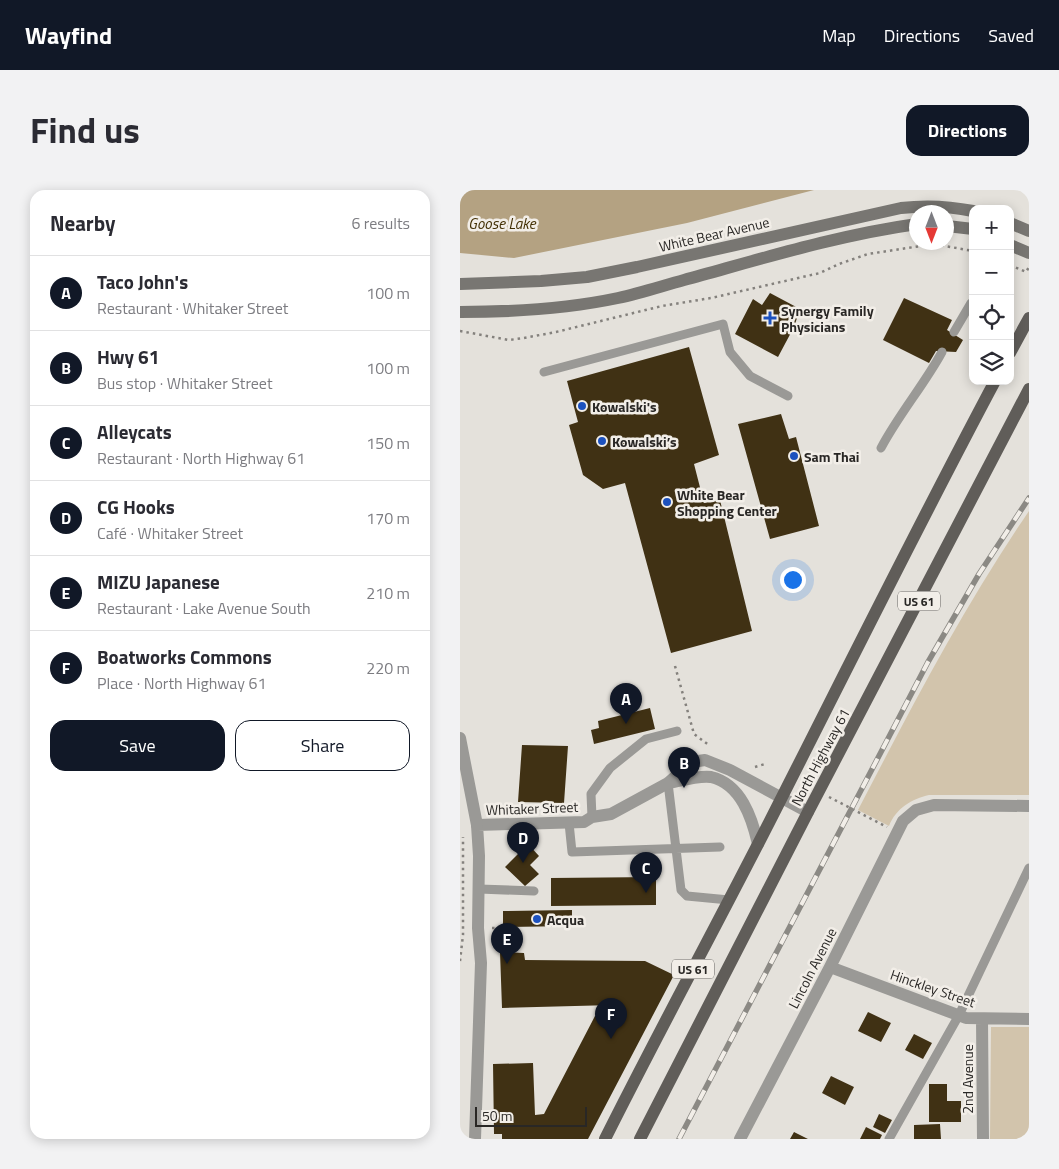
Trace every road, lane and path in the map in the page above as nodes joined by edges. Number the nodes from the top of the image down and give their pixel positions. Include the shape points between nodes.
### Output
1 (969, 211) edge
2 (909, 225) edge
3 (1014, 225) edge
4 (954, 227) edge
5 (969, 229) edge
6 (1029, 231) edge
7 (1014, 247) edge
8 (969, 250) edge
9 (1029, 253) edge
10 (1014, 267) edge
11 (1029, 267) edge
12 (460, 284) edge
13 (969, 306) edge
14 (460, 312) edge
15 (1029, 318) edge
16 (460, 331) edge
17 (954, 332) dead end
18 (1014, 346) edge
19 (942, 352) dead end
20 (544, 372) dead end
21 (993, 385) edge
22 (1029, 390) edge
23 (788, 396) dead end
24 (881, 448) dead end
25 (675, 666) dead end
26 (677, 731) dead end
27 (460, 738) edge
28 (715, 750) dead end
29 (766, 764) dead end
30 (749, 766) dead end
31 (668, 783) junction
32 (829, 797) dead end
33 (781, 799) junction
34 (1029, 806) edge
35 (808, 812) junction
36 (592, 817) junction
37 (569, 823) junction
38 (477, 825) junction
39 (463, 832) dead end
40 (897, 832) junction
41 (758, 844) junction
42 (676, 848) junction
43 (720, 848) dead end
44 (1029, 868) edge
45 (479, 889) junction
46 (534, 891) dead end
47 (729, 900) junction
48 (460, 961) edge
49 (830, 967) junction
50 (959, 1015) junction
51 (982, 1019) junction
52 (1029, 1019) edge
53 (475, 1139) edge
54 (605, 1139) edge
55 (640, 1139) edge
56 (740, 1139) edge
57 (890, 1139) edge
58 (983, 1139) edge

1 - 12 main road, White Bear Avenue via 952,207 901,208 637,268 531,282
2 - 14 main road via 802,248 618,298 550,309
3 - 6 main road
4 - 5 main road
7 - 9 main road
8 - 16 path via 934,244 868,254 820,273 524,338 509,340
10 - 11 path via 1026,272
13 - 17 lane
15 - 18 main road
19 - 24 lane
20 - 23 lane via 723,324 730,352 750,376
21 - 33 main road, North Highway 61 / US 61
22 - 35 main road, North Highway 61 / US 61
25 - 28 path via 694,734
26 - 36 lane via 646,739 610,768 591,794
27 - 38 street
29 - 30 path
31 - 33 street, Whitaker Street via 692,762 705,760 730,770
31 - 36 street, Whitaker Street via 611,814
31 - 41 street, Whitaker Street via 709,777 724,783 744,804 753,822
31 - 42 lane
32 - 40 path
33 - 35 street, Whitaker Street
33 - 41 main road, North Highway 61 / US 61
34 - 40 street, Lincoln Avenue via 924,807 903,821
35 - 55 main road, North Highway 61 / US 61
36 - 37 street, Whitaker Street via 584,822
37 - 38 street, Whitaker Street
37 - 42 lane via 572,852
38 - 45 street
39 - 48 path
40 - 49 street, Lincoln Avenue
41 - 47 main road, North Highway 61 / US 61
42 - 43 lane
42 - 47 lane via 681,890 687,896
44 - 50 lane
45 - 46 lane
45 - 53 street via 478,946 481,963
47 - 54 main road, North Highway 61 / US 61
49 - 50 street, Hinckley Street
49 - 56 street, Lincoln Avenue
50 - 51 street, Hinckley Street
50 - 57 lane
51 - 52 street, Hinckley Street
51 - 58 street, 2nd Avenue

